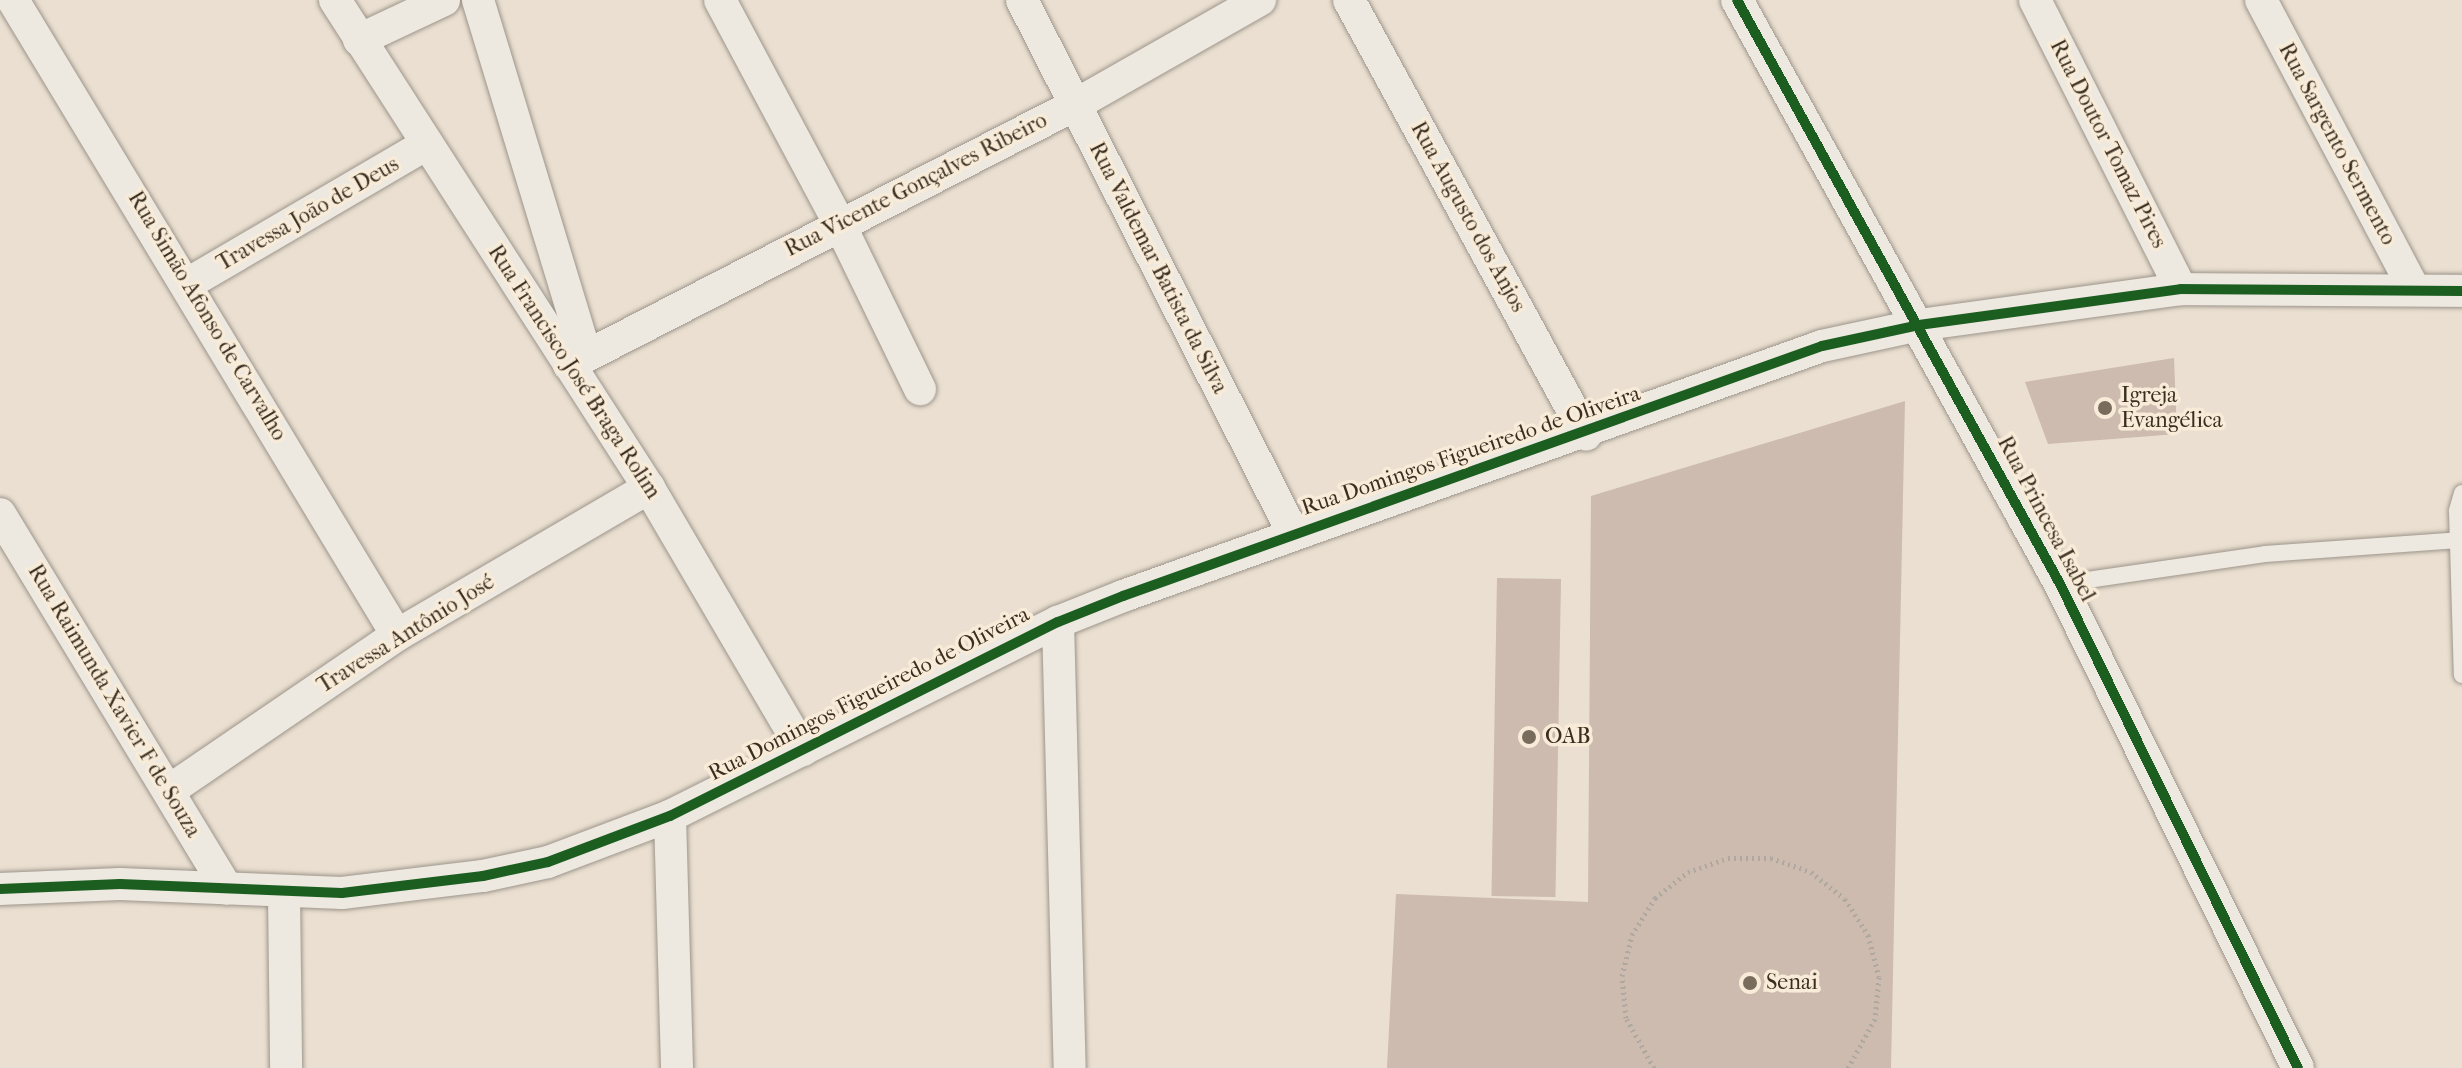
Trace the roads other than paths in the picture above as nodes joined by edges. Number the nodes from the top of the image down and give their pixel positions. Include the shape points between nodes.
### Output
1 (13, 0) edge
2 (335, 0) edge
3 (444, 0) edge
4 (478, 0) edge
5 (720, 0) edge
6 (1022, 0) edge
7 (1260, 0) edge
8 (1349, 0) edge
9 (1737, 0) edge
10 (2035, 0) edge
11 (2261, 0) edge
12 (359, 40) junction
13 (1075, 105) junction
14 (427, 144) junction
15 (839, 223) junction
16 (189, 283) junction
17 (2181, 289) junction
18 (2414, 289) junction
19 (2462, 291) edge
20 (1919, 325) junction
21 (578, 361) junction
22 (920, 389) dead end
23 (1586, 435) junction
24 (649, 488) junction
25 (2462, 493) edge
26 (0, 514) edge
27 (1294, 535) junction
28 (2458, 540) junction
29 (2060, 584) junction
30 (1058, 622) junction
31 (397, 635) junction
32 (2462, 675) edge
33 (803, 750) junction
34 (170, 790) junction
35 (670, 816) junction
36 (0, 889) edge
37 (227, 889) junction
38 (284, 894) junction
39 (286, 1068) edge
40 (677, 1068) edge
41 (1070, 1068) edge
42 (2298, 1068) edge

1 - 16 street, Rua Simão Afonso de Carvalho
2 - 12 street, Rua Francisco José Braga Rolim
3 - 12 street
4 - 21 street
5 - 15 street
6 - 13 street, Rua Valdemar Batista da Silva
7 - 13 street, Rua Vicente Gonçalves Ribeiro
8 - 23 street, Rua Augusto dos Anjos
9 - 20 street, Rua Princesa Isabel
10 - 17 street, Rua Doutor Tomaz Pires
11 - 18 street, Rua Sargento Sermento
12 - 14 street, Rua Francisco José Braga Rolim
13 - 15 street, Rua Vicente Gonçalves Ribeiro
13 - 27 street, Rua Valdemar Batista da Silva
14 - 16 street, Travessa João de Deus
14 - 21 street, Rua Francisco José Braga Rolim
15 - 21 street, Rua Vicente Gonçalves Ribeiro
15 - 22 street
16 - 31 street, Rua Simão Afonso de Carvalho
17 - 18 street, Rua Domingos Figueiredo de Oliveira
17 - 20 street, Rua Domingos Figueiredo de Oliveira
18 - 19 street, Rua Domingos Figueiredo de Oliveira
20 - 23 street, Rua Domingos Figueiredo de Oliveira via 1769,363
20 - 29 street, Rua Princesa Isabel
21 - 24 street, Rua Francisco José Braga Rolim
23 - 27 street, Rua Domingos Figueiredo de Oliveira
24 - 31 street, Travessa Antônio José
24 - 33 street, Rua Francisco José Braga Rolim
25 - 28 lane
26 - 34 street, Rua Raimunda Xavier F de Souza
27 - 30 street, Rua Domingos Figueiredo de Oliveira
28 - 29 lane via 2265,554
28 - 32 lane
29 - 42 street, Rua Princesa Isabel
30 - 33 street, Rua Domingos Figueiredo de Oliveira
30 - 41 street
31 - 34 street, Travessa Antônio José
33 - 35 street, Rua Domingos Figueiredo de Oliveira
34 - 37 street, Rua Raimunda Xavier F de Souza
35 - 38 street, Rua Domingos Figueiredo de Oliveira via 548,862 409,887
35 - 40 street
36 - 37 street, Rua Domingos Figueiredo de Oliveira via 120,884
37 - 38 street, Rua Domingos Figueiredo de Oliveira
38 - 39 street

